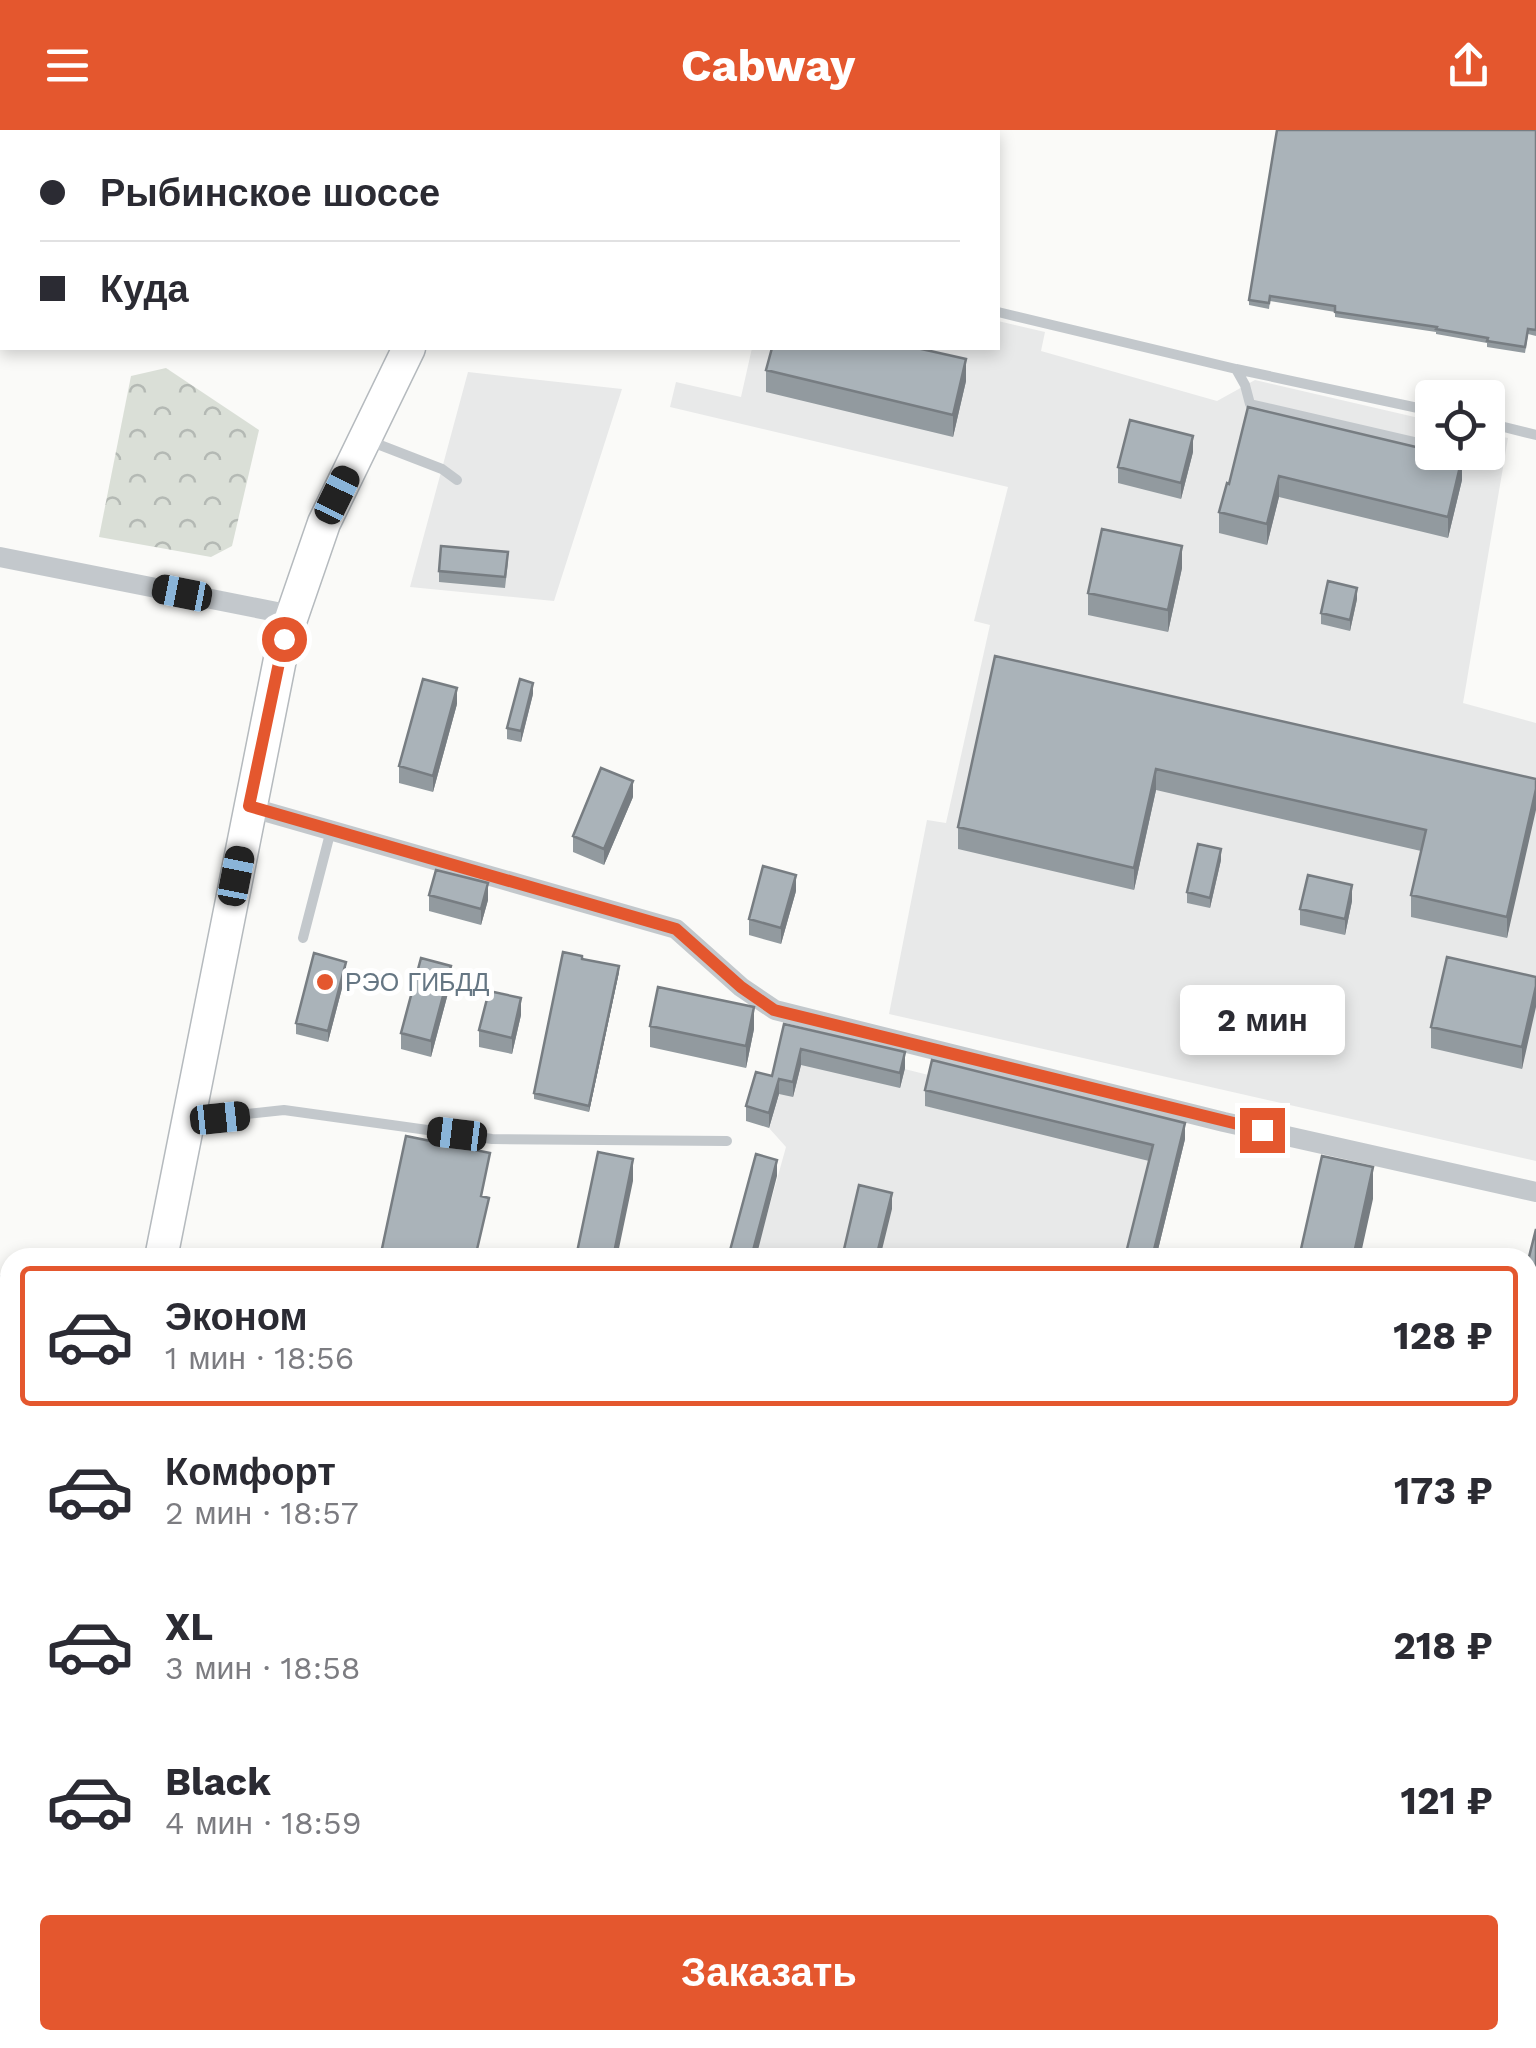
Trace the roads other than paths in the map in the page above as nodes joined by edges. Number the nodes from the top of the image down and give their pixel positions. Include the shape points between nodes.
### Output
1 (1000, 312) edge
2 (408, 350) edge
3 (1236, 369) junction
4 (1415, 407) edge
5 (1505, 427) edge
6 (1536, 435) edge
7 (364, 439) junction
8 (1415, 442) edge
9 (457, 480) dead end
10 (0, 557) edge
11 (292, 615) junction
12 (249, 806) junction
13 (332, 830) junction
14 (303, 938) dead end
15 (188, 1121) junction
16 (726, 1141) dead end
17 (1536, 1192) edge
18 (162, 1248) edge

1 - 3 lane
2 - 7 main road
3 - 4 lane
3 - 8 lane via 1250,404
5 - 6 lane
7 - 9 lane
7 - 11 main road via 324,523
10 - 11 street
11 - 12 main road
12 - 13 street
12 - 15 main road
13 - 14 lane
13 - 17 street via 676,929 774,1010
15 - 16 lane via 284,1110 492,1138
15 - 18 main road

